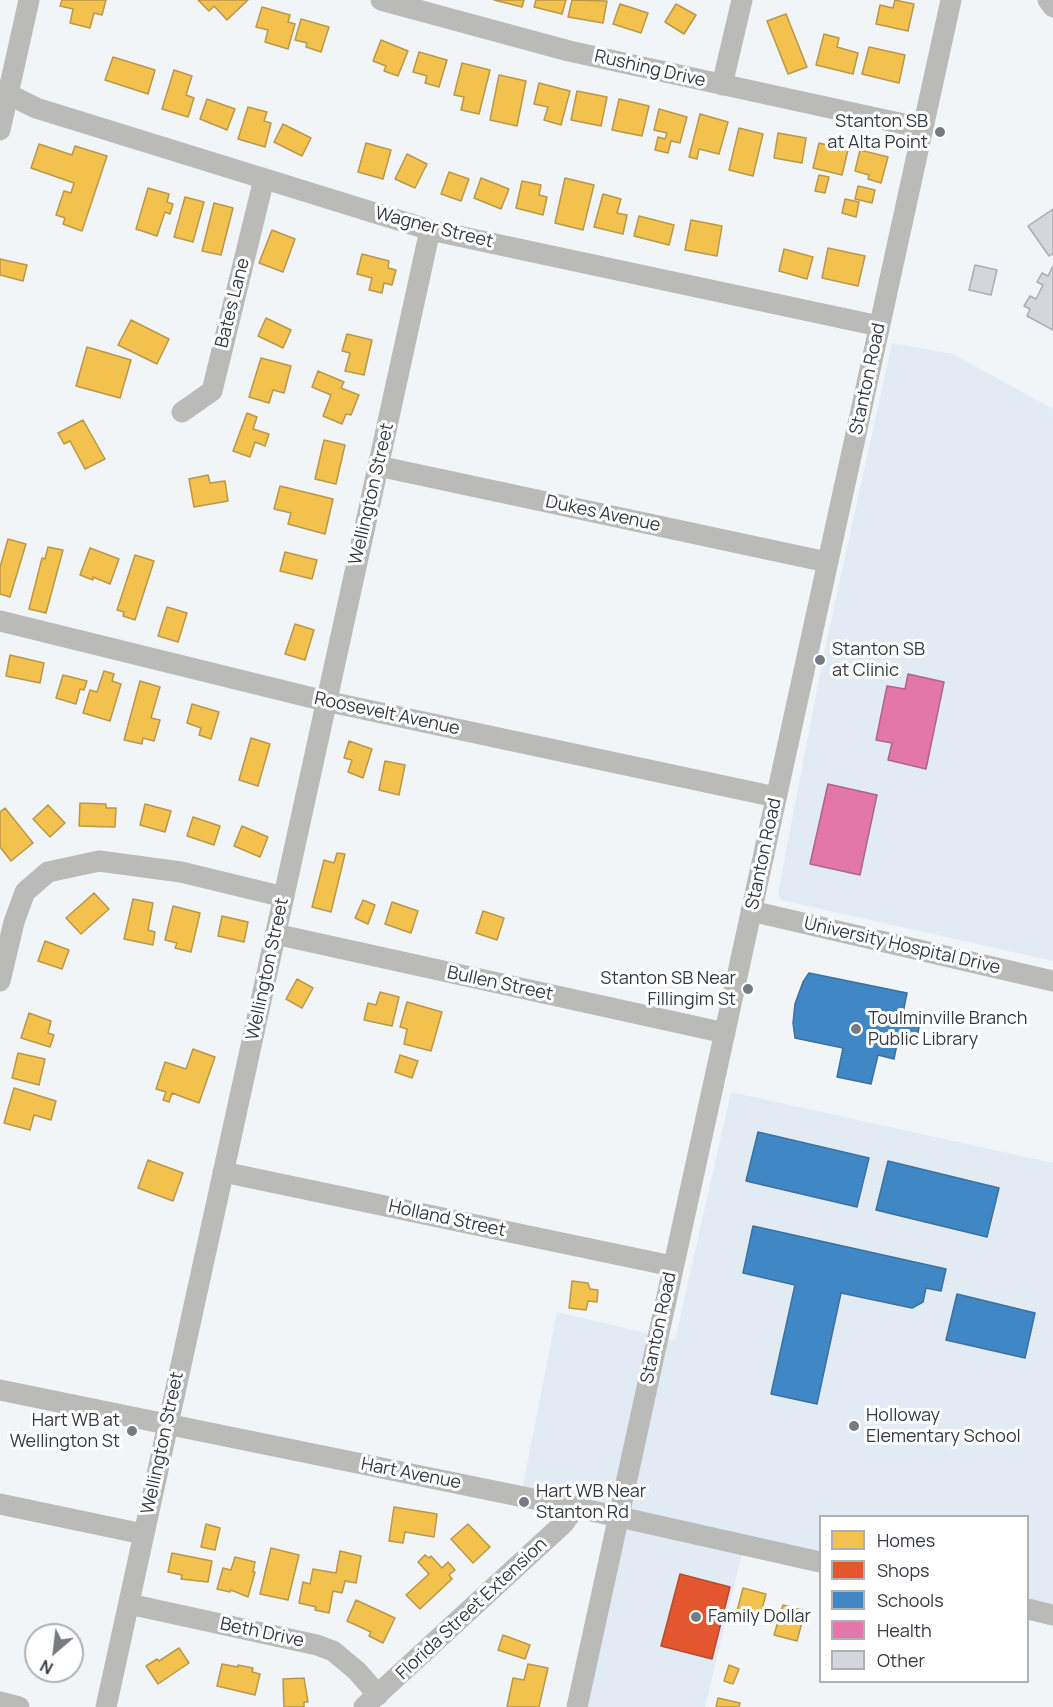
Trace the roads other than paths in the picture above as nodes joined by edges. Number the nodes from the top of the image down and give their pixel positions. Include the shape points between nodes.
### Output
1 (29, 0) edge
2 (381, 0) edge
3 (742, 0) edge
4 (951, 0) edge
5 (1048, 0) edge
6 (1053, 7) edge
7 (722, 85) junction
8 (5, 92) edge
9 (922, 128) junction
10 (0, 130) edge
11 (264, 179) junction
12 (430, 231) junction
13 (879, 326) junction
14 (182, 412) dead end
15 (378, 466) junction
16 (827, 562) junction
17 (0, 621) edge
18 (325, 701) junction
19 (776, 797) junction
20 (284, 897) junction
21 (751, 911) junction
22 (276, 934) junction
23 (0, 981) edge
24 (1053, 981) edge
25 (725, 1033) junction
26 (223, 1172) junction
27 (672, 1266) junction
28 (0, 1390) edge
29 (166, 1425) junction
30 (0, 1504) edge
31 (576, 1507) junction
32 (618, 1517) junction
33 (143, 1534) junction
34 (819, 1562) edge
35 (129, 1604) junction
36 (1029, 1609) edge
37 (1053, 1615) edge
38 (371, 1701) edge
39 (0, 1702) edge
40 (19, 1707) edge
41 (106, 1707) edge
42 (577, 1707) edge

1 - 8 street
2 - 7 street, Rushing Drive via 569,51
3 - 7 street
4 - 9 street, Stanton Road
5 - 6 street
7 - 9 street, Rushing Drive
8 - 10 street
8 - 11 street, Wagner Street via 36,108
9 - 13 street, Stanton Road
11 - 12 street, Wagner Street
11 - 14 street, Bates Lane via 212,391
12 - 13 street, Wagner Street
12 - 15 street, Wellington Street
13 - 16 street, Stanton Road
15 - 16 street, Dukes Avenue
15 - 18 street, Wellington Street
16 - 19 street, Stanton Road
17 - 18 street, Roosevelt Avenue
18 - 19 street, Roosevelt Avenue
18 - 20 street, Wellington Street
19 - 21 street, Stanton Road
20 - 22 street, Wellington Street
20 - 23 street via 181,872 99,861 48,872 24,892
21 - 24 street, University Hospital Drive
21 - 25 street, Stanton Road
22 - 25 street, Bullen Street
22 - 26 street, Wellington Street
25 - 27 street, Stanton Road
26 - 27 street, Holland Street
26 - 29 street, Wellington Street
27 - 32 street, Stanton Road
28 - 29 street, Hart Avenue
29 - 31 street, Hart Avenue
29 - 33 street, Wellington Street
30 - 33 street
31 - 32 street, Hart Avenue
31 - 38 street, Florida Street Extension via 563,1524
32 - 34 street, Hart Avenue
32 - 42 street, Stanton Road
33 - 35 street, Wellington Street
35 - 38 street, Beth Drive via 317,1645 357,1671
35 - 41 street, Wellington Street
36 - 37 street
39 - 40 street

